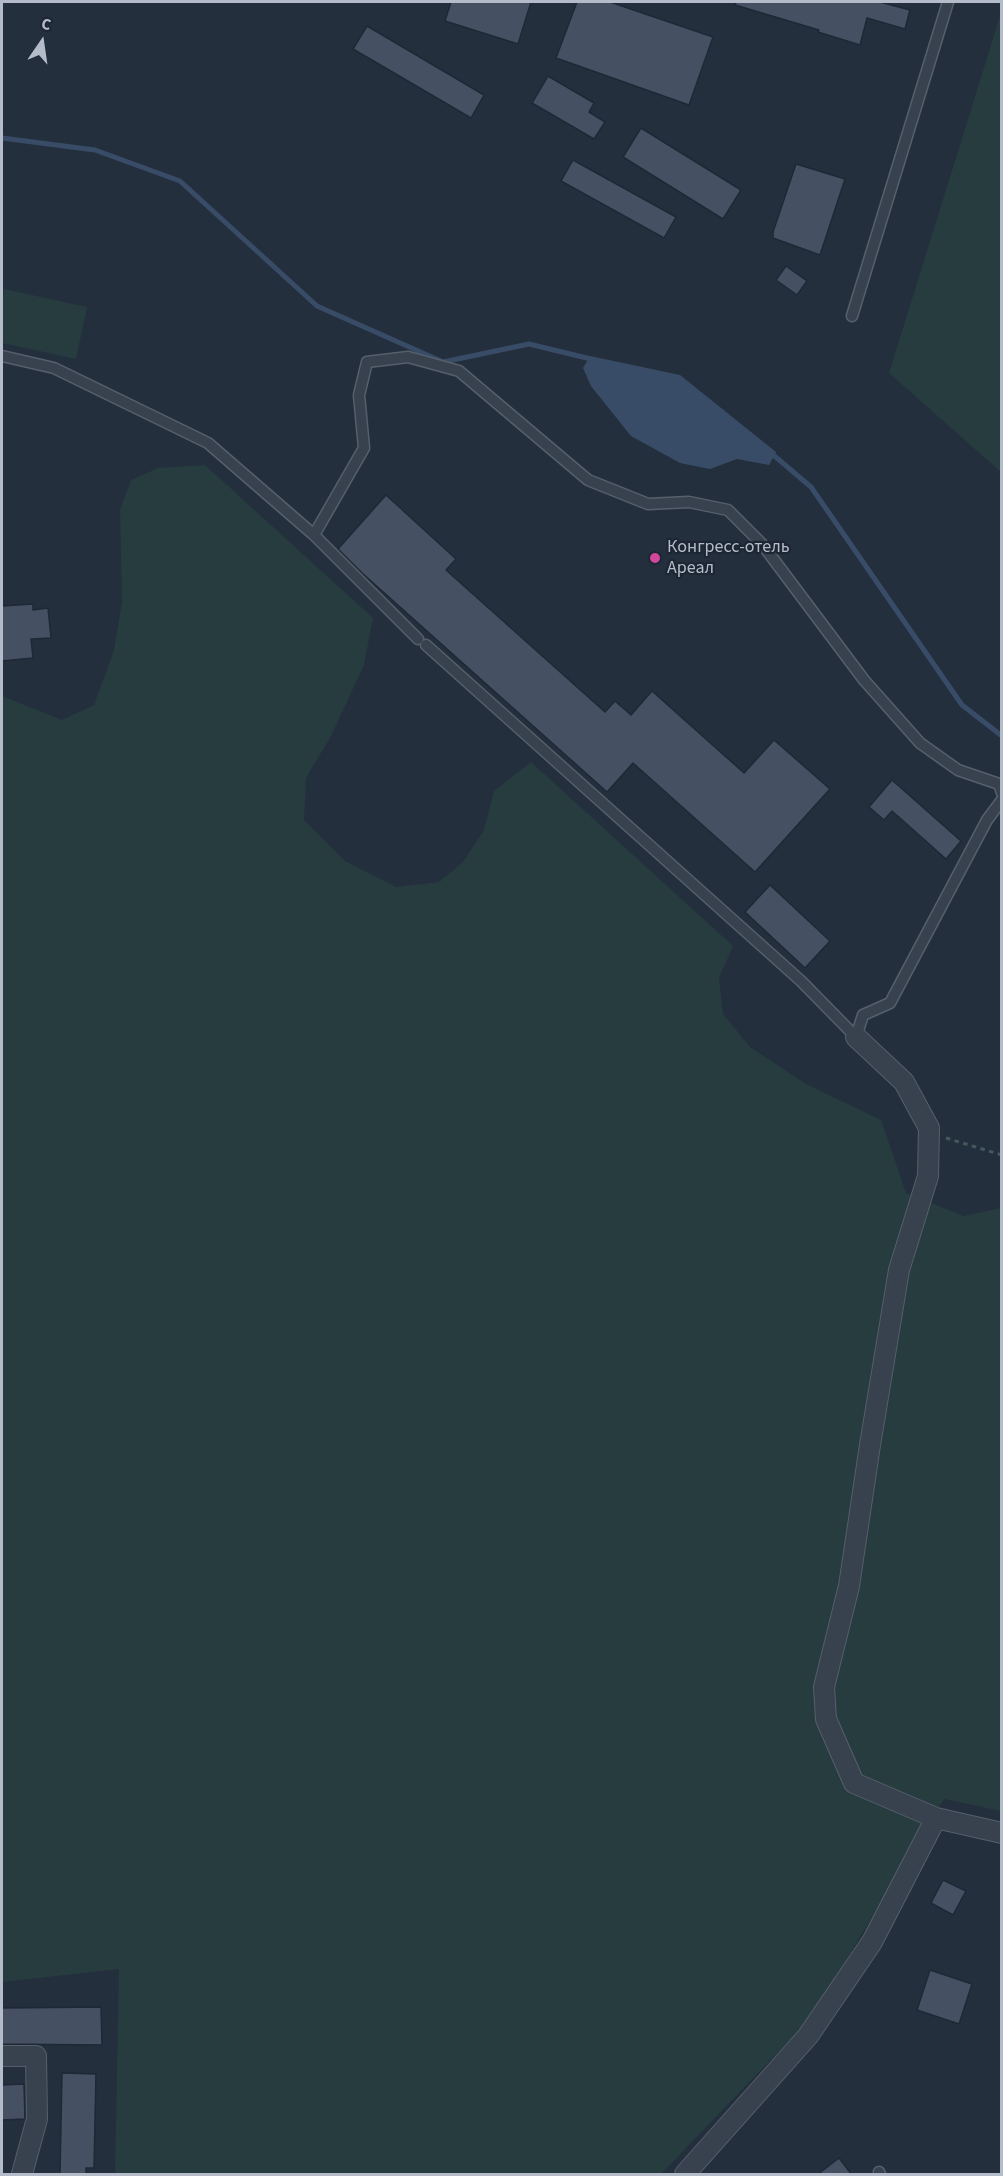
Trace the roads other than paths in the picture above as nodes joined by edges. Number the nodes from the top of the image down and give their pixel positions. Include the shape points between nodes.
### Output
1 (948, 2) edge
2 (852, 316) dead end
3 (2, 356) edge
4 (314, 535) junction
5 (1002, 793) edge
6 (1002, 800) edge
7 (856, 1038) junction
8 (936, 1818) junction
9 (1002, 1833) edge
10 (2, 2056) edge
11 (685, 2174) edge
12 (22, 2175) edge

1 - 2 lane
3 - 4 lane via 54,368 208,443
4 - 5 lane via 364,448 359,395 367,362 408,357 459,371 588,480 648,504 689,502 728,510 762,544 864,680 920,742 958,770 999,783
4 - 7 lane via 422,642 801,981
6 - 7 lane via 987,820 890,1003 863,1015
7 - 8 street via 904,1082 929,1128 928,1176 899,1270 849,1586 824,1686 826,1719 854,1783
8 - 9 street
8 - 11 street via 872,1942 808,2036
10 - 12 street via 36,2056 37,2119

